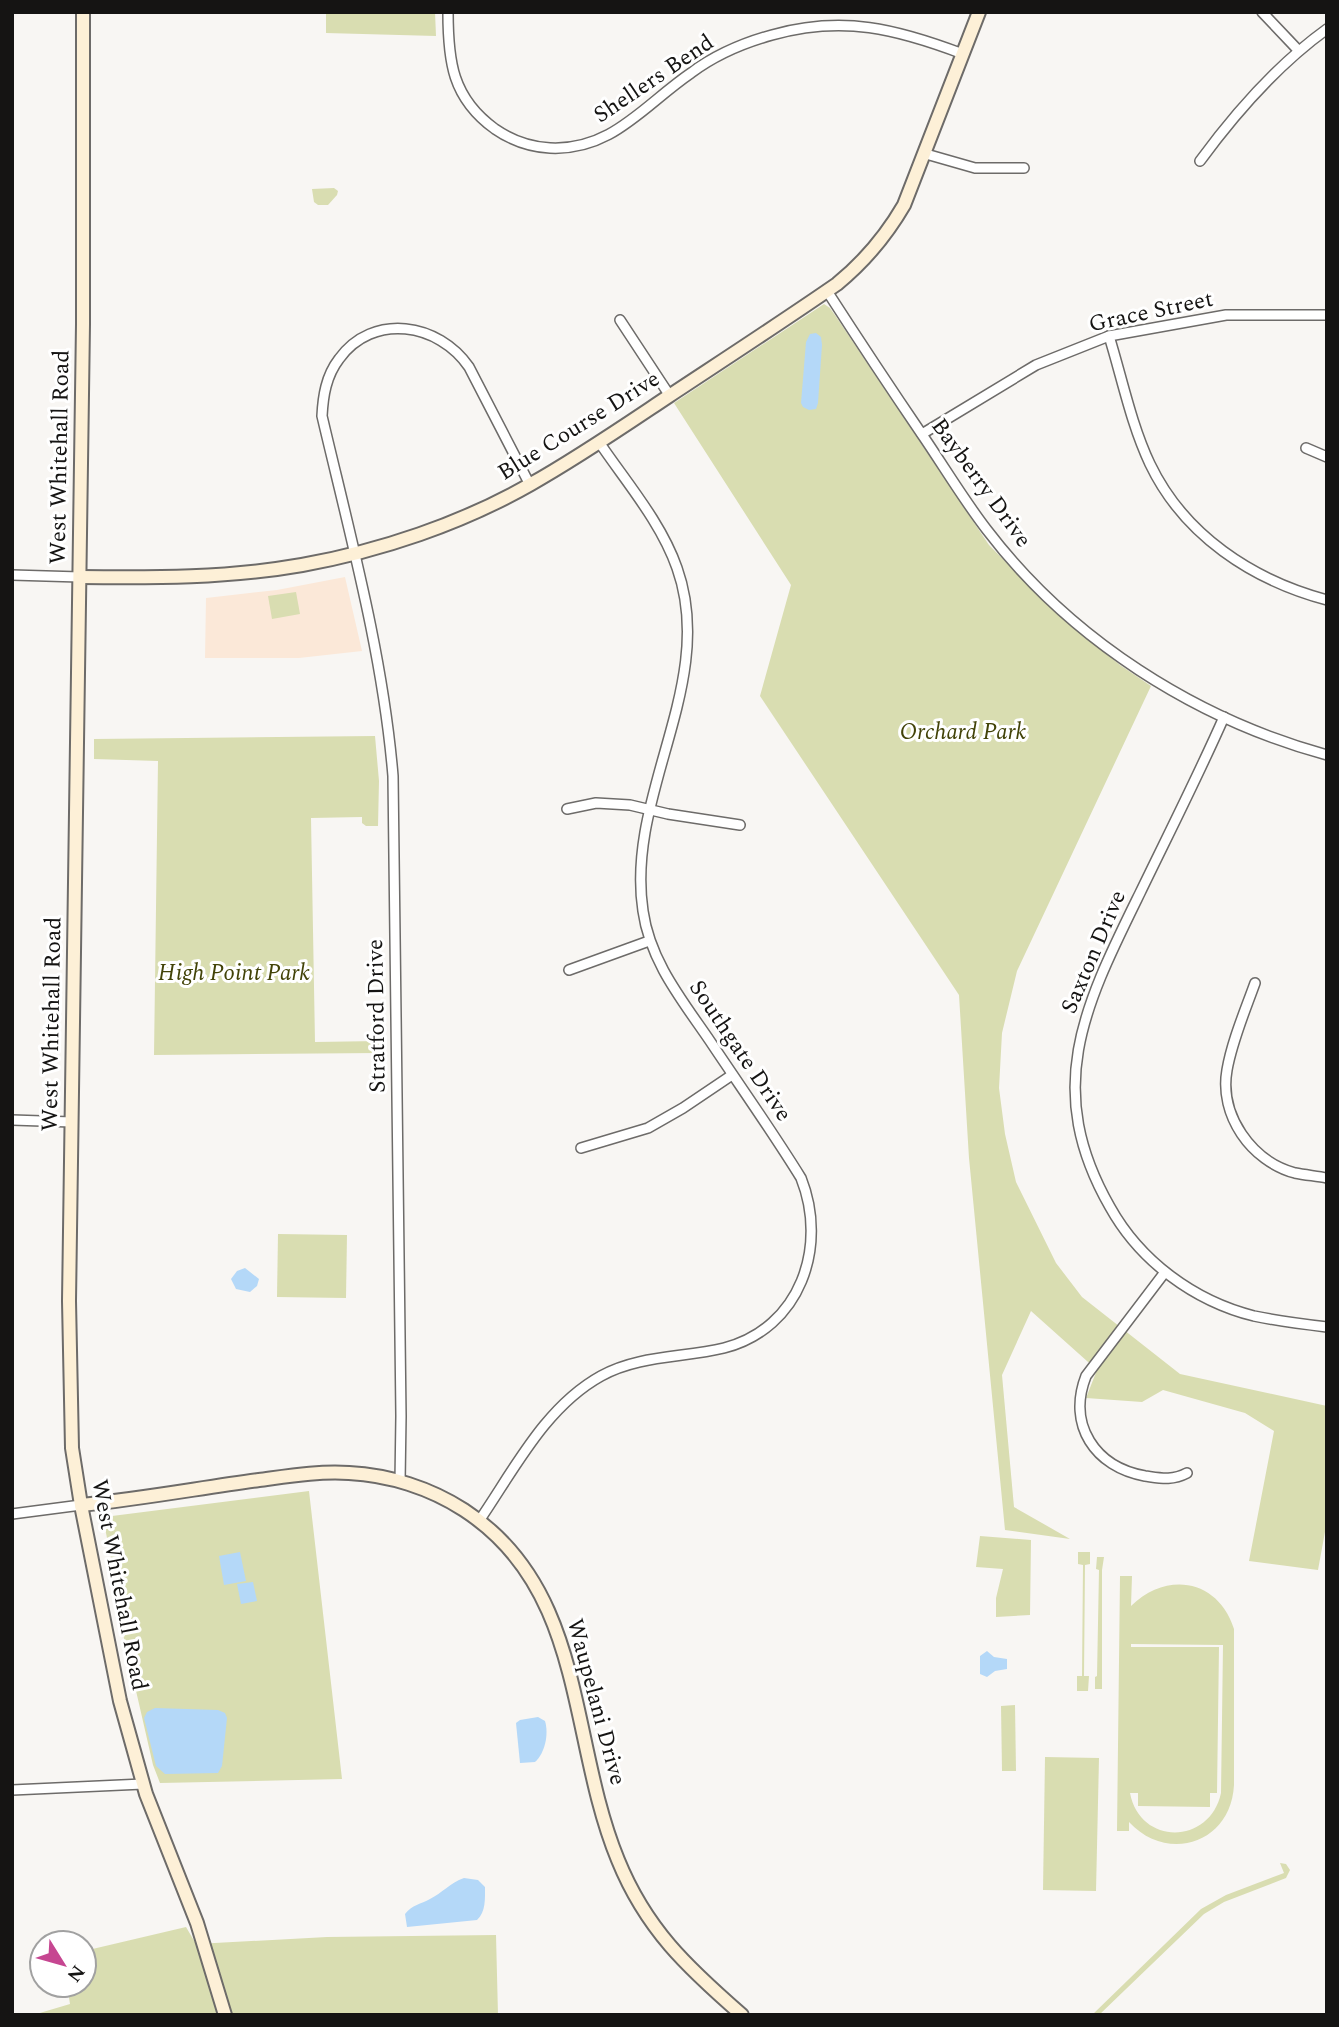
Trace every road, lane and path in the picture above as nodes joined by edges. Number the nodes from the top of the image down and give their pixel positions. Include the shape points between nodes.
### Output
1 (83, 12) edge
2 (448, 12) edge
3 (979, 12) edge
4 (1262, 12) edge
5 (1327, 29) edge
6 (1298, 50) junction
7 (963, 54) junction
8 (926, 154) junction
9 (1199, 161) dead end
10 (1024, 168) dead end
11 (827, 292) junction
12 (1327, 315) edge
13 (620, 320) dead end
14 (1109, 336) junction
15 (670, 396) junction
16 (922, 434) junction
17 (599, 442) junction
18 (1306, 448) dead end
19 (1327, 457) edge
20 (530, 485) junction
21 (354, 553) junction
22 (12, 575) edge
23 (80, 577) junction
24 (1327, 600) edge
25 (1224, 716) junction
26 (1327, 755) edge
27 (568, 809) dead end
28 (650, 809) junction
29 (740, 825) dead end
30 (650, 943) junction
31 (569, 970) dead end
32 (1255, 983) dead end
33 (732, 1075) junction
34 (12, 1120) edge
35 (72, 1122) junction
36 (581, 1148) dead end
37 (1327, 1178) edge
38 (1166, 1272) junction
39 (1327, 1327) edge
40 (1187, 1473) dead end
41 (400, 1482) junction
42 (81, 1505) junction
43 (12, 1514) edge
44 (479, 1521) junction
45 (142, 1784) junction
46 (12, 1790) edge
47 (225, 2015) edge
48 (742, 2015) edge

1 - 23 main road, West Whitehall Road
2 - 7 street, Shellers Bend via 450,61 464,97 500,133 544,148 579,147 604,139 713,58 803,28 896,31
3 - 7 main road, Blue Course Drive
4 - 6 street
5 - 6 street
6 - 9 street
7 - 8 main road, Blue Course Drive
8 - 10 street via 975,168
8 - 11 main road, Blue Course Drive via 887,233
11 - 15 main road, Blue Course Drive
11 - 16 street, Bayberry Drive
12 - 14 street, Grace Street via 1226,316
13 - 15 street
14 - 16 street, Grace Street via 1036,365
14 - 24 street via 1142,445 1181,511 1248,569
15 - 17 main road, Blue Course Drive
16 - 25 street, Bayberry Drive via 987,530 1052,601 1146,674
17 - 20 main road, Blue Course Drive
17 - 28 street, Southgate Drive via 668,546 689,625 684,673
18 - 19 street
20 - 21 main road, Blue Course Drive via 437,526
20 - 21 street, Stratford Drive via 469,367 447,343 435,335 407,329 367,336 339,359 323,396 322,416
21 - 23 main road, Blue Course Drive via 232,574
21 - 41 street, Stratford Drive via 388,721 393,776
22 - 23 street, Blue Course Drive
23 - 35 main road, West Whitehall Road
25 - 26 street, Bayberry Drive
25 - 38 street, Saxton Drive via 1092,994 1077,1053 1077,1111 1089,1165 1116,1218
27 - 28 street via 606,803
28 - 29 street
28 - 30 street, Southgate Drive via 640,871
30 - 31 street
30 - 33 street, Southgate Drive via 675,990
32 - 37 street via 1226,1072 1232,1116 1249,1144 1268,1160 1293,1172
33 - 36 street via 648,1128
33 - 44 street, Southgate Drive via 789,1158 808,1195 813,1231 806,1271 796,1292 778,1316 750,1338 706,1352 619,1367 583,1388 551,1417
34 - 35 street
35 - 42 main road, West Whitehall Road via 69,1414
38 - 39 street, Saxton Drive via 1194,1292 1230,1308
38 - 40 street via 1090,1368 1080,1393 1080,1416 1090,1443 1102,1458 1128,1473 1165,1479
41 - 42 main road, Waupelani Drive via 354,1473 322,1473
41 - 44 main road, Waupelani Drive via 438,1496
42 - 43 street, Waupelani Drive
42 - 45 main road, West Whitehall Road via 120,1701
44 - 48 main road, Waupelani Drive via 522,1565 553,1619 609,1835 632,1891 681,1960
45 - 46 street
45 - 47 main road, West Whitehall Road via 197,1923

